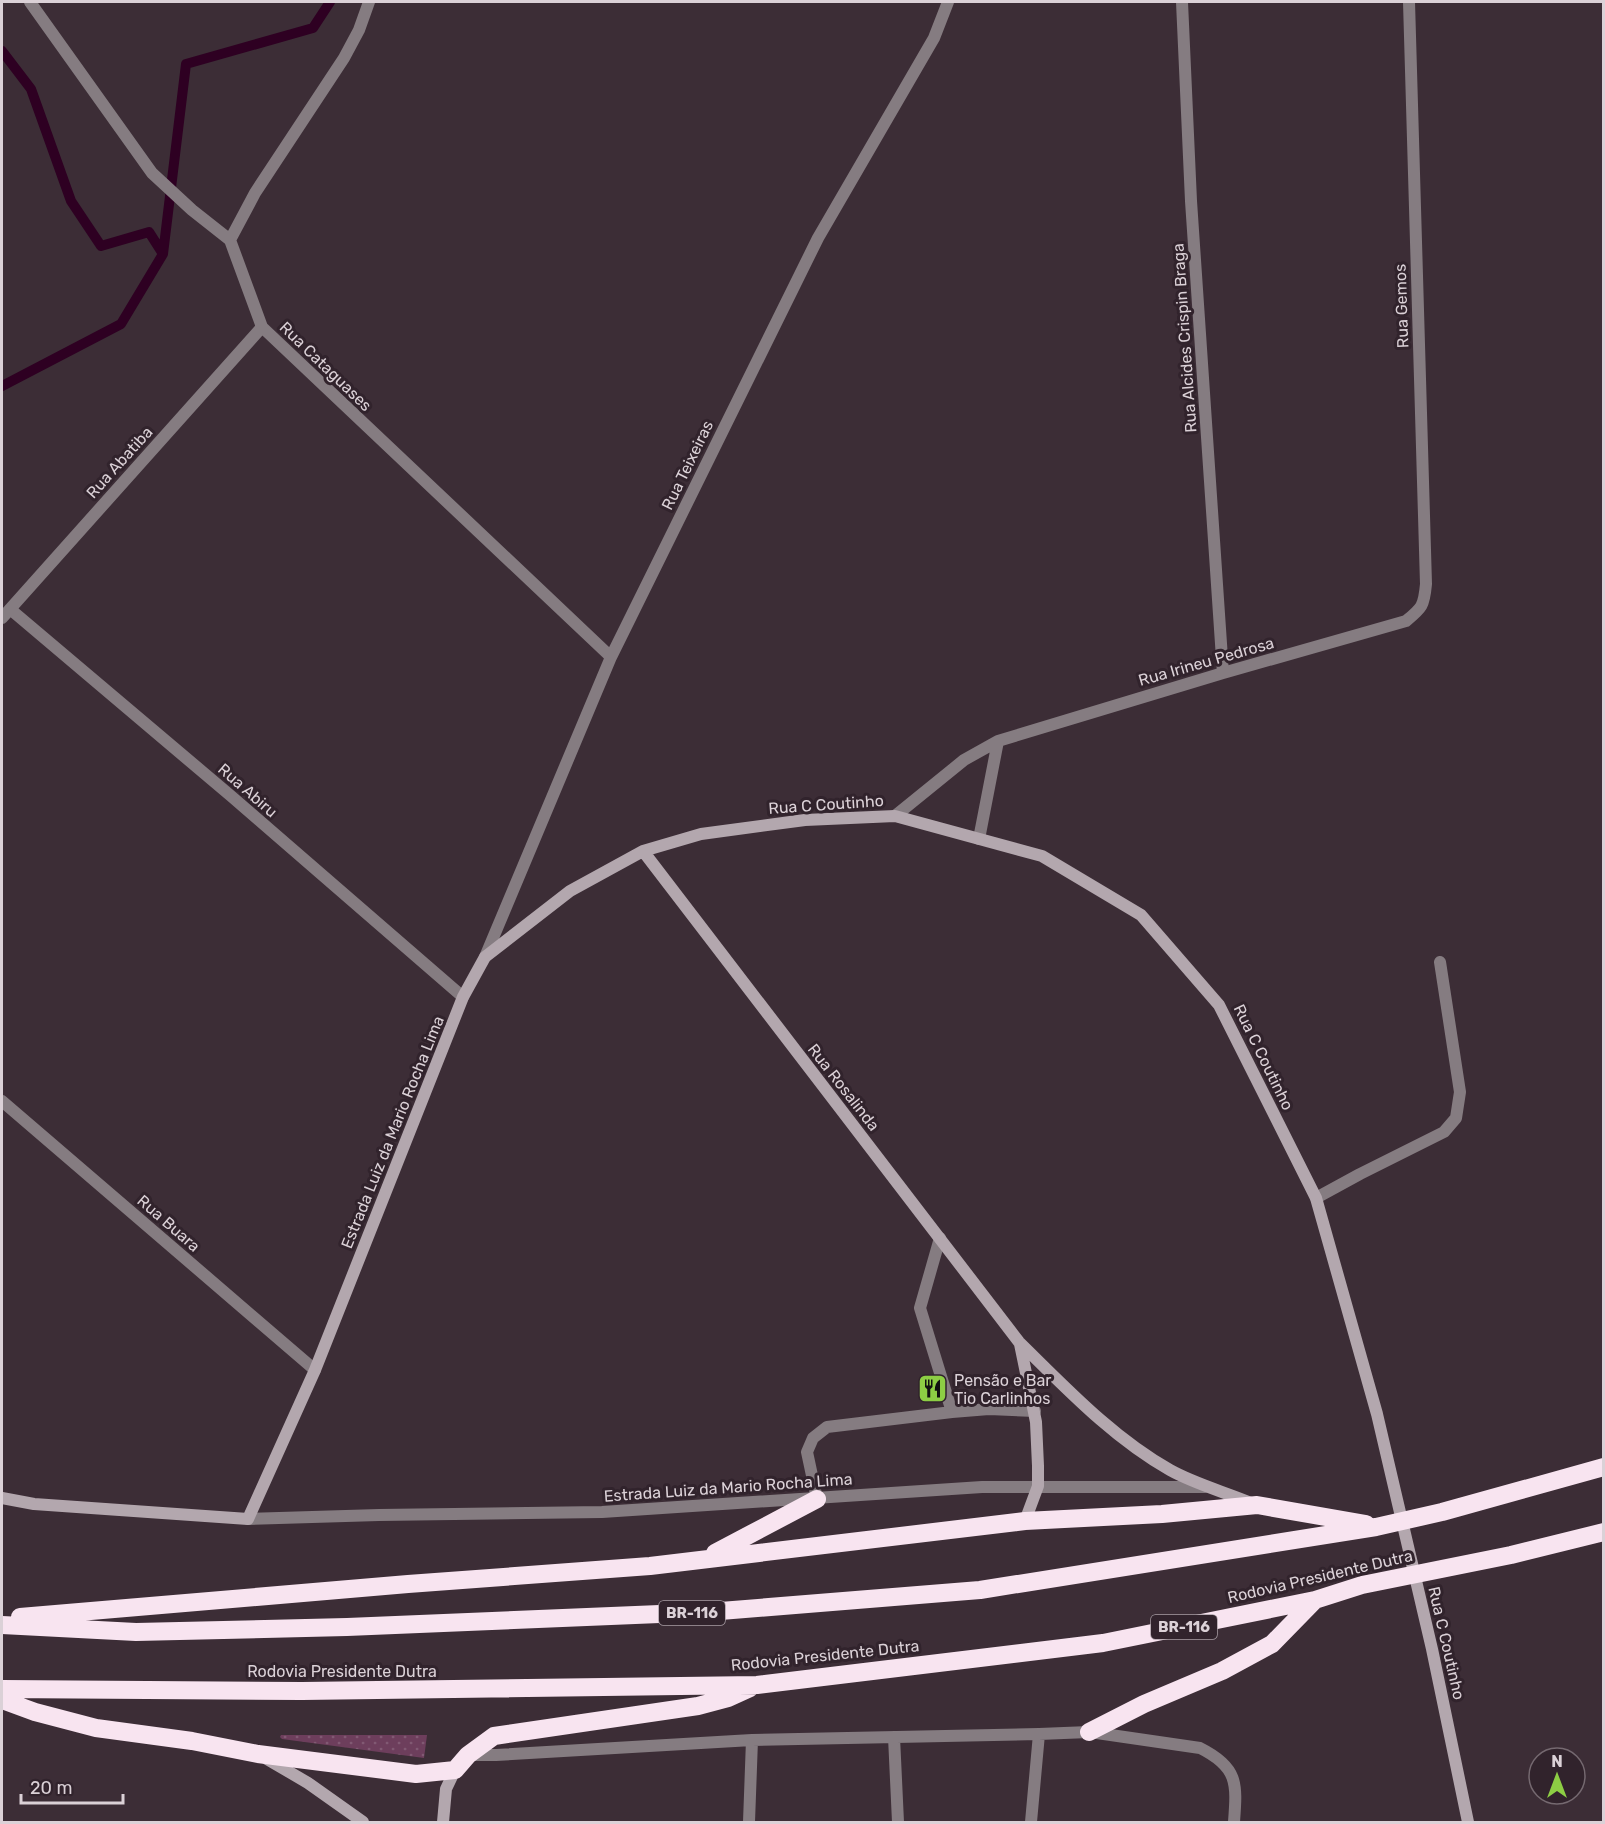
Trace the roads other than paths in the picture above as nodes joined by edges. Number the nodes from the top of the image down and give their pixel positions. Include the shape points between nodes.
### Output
1 (30, 2) edge
2 (369, 2) edge
3 (948, 2) edge
4 (1182, 2) edge
5 (1409, 2) edge
6 (230, 240) junction
7 (262, 327) junction
8 (1421, 608) joint
9 (6, 614) edge
10 (611, 657) junction
11 (1223, 673) junction
12 (998, 741) junction
13 (896, 816) junction
14 (979, 839) junction
15 (642, 851) junction
16 (484, 957) junction
17 (1440, 962) dead end
18 (463, 997) junction
19 (2, 1101) edge
20 (1316, 1198) junction
21 (940, 1238) junction
22 (1019, 1342) junction
23 (315, 1370) junction
24 (1035, 1411) junction
25 (952, 1412) junction
26 (1604, 1467) edge
27 (1038, 1486) junction
28 (1209, 1487) junction
29 (2, 1498) edge
30 (817, 1498) junction
31 (1257, 1505) junction
32 (248, 1520) junction
33 (1024, 1521) junction
34 (1376, 1527) junction
35 (1604, 1532) edge
36 (705, 1559) junction
37 (1315, 1600) junction
38 (2, 1619) edge
39 (2, 1625) edge
40 (757, 1685) junction
41 (2, 1689) edge
42 (2, 1701) edge
43 (1089, 1732) junction
44 (1039, 1734) junction
45 (894, 1737) junction
46 (752, 1740) junction
47 (258, 1754) junction
48 (468, 1755) junction
49 (455, 1770) junction
50 (363, 1822) edge
51 (443, 1822) edge
52 (749, 1822) edge
53 (898, 1822) edge
54 (1031, 1822) edge
55 (1234, 1822) edge
56 (1468, 1822) edge

1 - 6 street via 152,173
2 - 6 street via 344,58 255,193
3 - 10 street, Rua Teixeiras via 934,38 818,238
4 - 11 street, Rua Alcides Crispin Braga via 1191,201
5 - 8 street, Rua Gemos via 1426,584
6 - 7 street, Rua Cataguases
7 - 9 street, Rua Abatiba
7 - 10 street, Rua Cataguases
8 - 11 street, Rua Irineu Pedrosa via 1406,621
9 - 18 street, Rua Abiru via 240,804
10 - 16 street, Rua Teixeiras
11 - 12 street, Rua Irineu Pedrosa
12 - 13 street, Rua Irineu Pedrosa via 964,760
12 - 14 street
13 - 14 main road, Rua C Coutinho
13 - 15 main road, Rua C Coutinho via 805,820 701,834
14 - 20 main road, Rua C Coutinho via 1042,856 1141,915 1219,1005
15 - 16 main road, Rua C Coutinho via 570,891
15 - 21 main road, Rua Rosalinda
16 - 18 main road, Estrada Luiz da Mario Rocha Lima
17 - 20 street via 1460,1092 1456,1118 1444,1132
18 - 23 main road, Estrada Luiz da Mario Rocha Lima
19 - 23 street, Rua Buara
20 - 56 main road, Rua C Coutinho via 1377,1414
21 - 22 main road, Rua Rosalinda
21 - 25 street via 920,1308
22 - 24 main road, Rua Rosalinda
22 - 28 main road, Rua Rosalinda via 1134,1448
23 - 32 main road, Estrada Luiz da Mario Rocha Lima
24 - 25 street
24 - 27 main road, Rua Rosalinda
25 - 30 street via 827,1427 813,1438 807,1452
26 - 34 highway, BR-116
27 - 28 street, Estrada Luiz da Mario Rocha Lima
27 - 30 street, Estrada Luiz da Mario Rocha Lima
27 - 33 main road, Rua Rosalinda
28 - 31 main road, Rua Rosalinda
29 - 32 main road, Estrada Luiz da Mario Rocha Lima via 34,1504
30 - 32 street, Estrada Luiz da Mario Rocha Lima via 602,1512
30 - 36 highway
31 - 33 highway
31 - 34 highway
33 - 36 highway
34 - 39 highway, BR-116 via 980,1590 708,1612 136,1632
35 - 37 highway, Rodovia Presidente Dutra / BR-116 via 1362,1585
36 - 38 highway
37 - 40 highway, Rodovia Presidente Dutra / BR-116 via 1103,1643
37 - 43 highway via 1272,1644
40 - 41 highway, Rodovia Presidente Dutra / BR-116 via 358,1691
40 - 48 highway via 698,1706 494,1736
42 - 47 highway via 96,1728
43 - 44 street
43 - 55 street via 1200,1748 1215,1755 1225,1764 1237,1792
44 - 45 street
44 - 54 street
45 - 46 street
45 - 53 street
46 - 48 street
46 - 52 street
47 - 49 highway via 416,1774
47 - 50 main road
48 - 49 highway
49 - 51 main road via 446,1789

